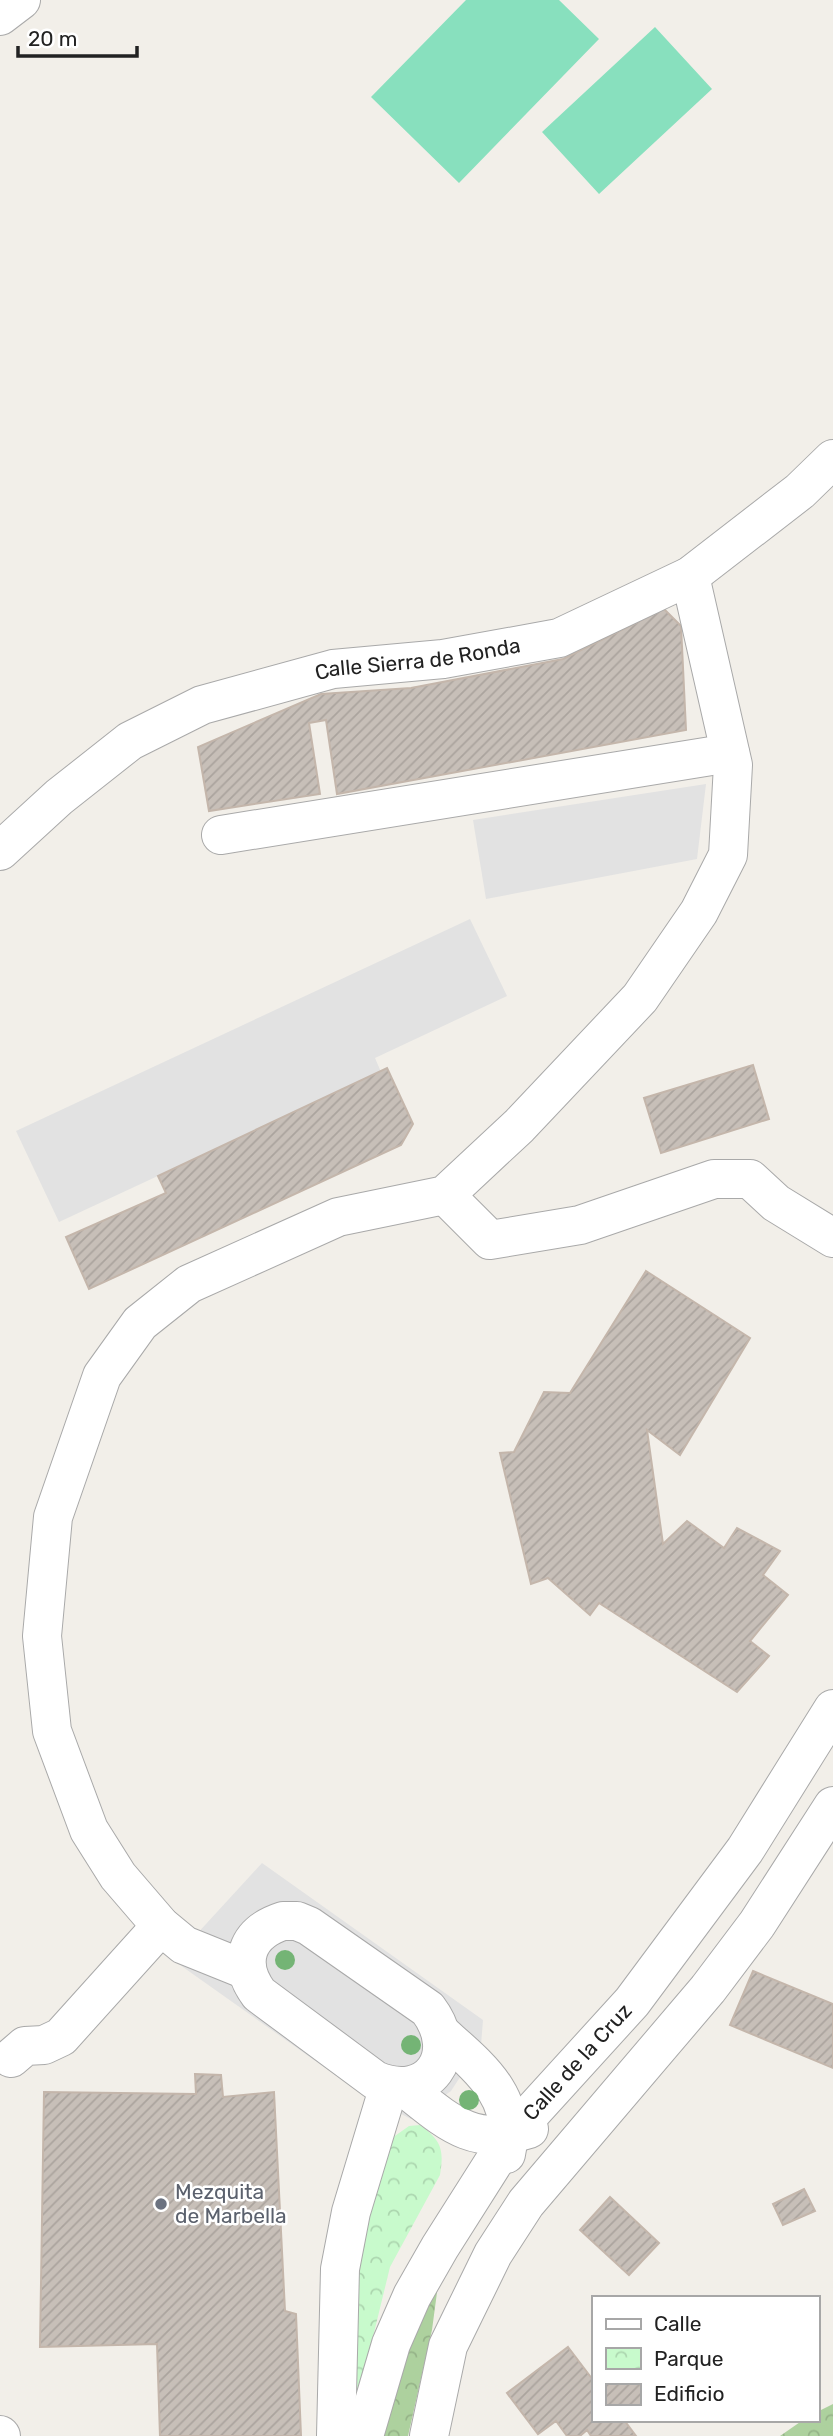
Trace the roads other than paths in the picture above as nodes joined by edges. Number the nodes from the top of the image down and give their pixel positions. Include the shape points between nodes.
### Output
1 (20, 0) edge
2 (0, 16) edge
3 (833, 460) edge
4 (690, 576) junction
5 (730, 752) junction
6 (221, 835) dead end
7 (0, 851) edge
8 (445, 1195) junction
9 (833, 1238) edge
10 (833, 1709) edge
11 (833, 1806) edge
12 (172, 1935) junction
13 (246, 1970) junction
14 (674, 2030) junction
15 (443, 2035) junction
16 (11, 2058) dead end
17 (396, 2086) junction
18 (511, 2135) junction
19 (448, 2346) junction
20 (336, 2436) edge
21 (364, 2436) edge
22 (429, 2436) edge

1 - 2 street
3 - 4 street, Calle Sierra de Ronda
4 - 5 street
4 - 7 street, Calle Sierra de Ronda via 559,638 443,659 333,669 202,705 130,741
5 - 6 street
5 - 8 street via 728,855 699,912 640,998 519,1126
8 - 9 street via 490,1240 580,1225 714,1179 750,1180 776,1203
8 - 12 street via 338,1217 189,1284 141,1324 102,1376 53,1517 42,1636 52,1731 89,1830 118,1876
10 - 18 street, Calle de la Cruz via 745,1850 632,2002
11 - 14 street via 757,1924
12 - 13 street
12 - 16 street via 61,2037 44,2045 25,2046
13 - 15 street via 259,1933 283,1921 297,1922 428,2009
13 - 17 street via 259,1994 375,2080
14 - 18 street via 632,2050 604,2073 572,2110
14 - 19 street via 526,2203 493,2254
15 - 17 street via 439,2064 430,2075 418,2083
15 - 18 street via 495,2085
17 - 18 street via 451,2123 481,2135
17 - 20 street via 351,2212 340,2269
18 - 19 street via 496,2198 469,2240 453,2277
18 - 21 street, Calle de la Cruz via 412,2296 391,2344
19 - 22 street

